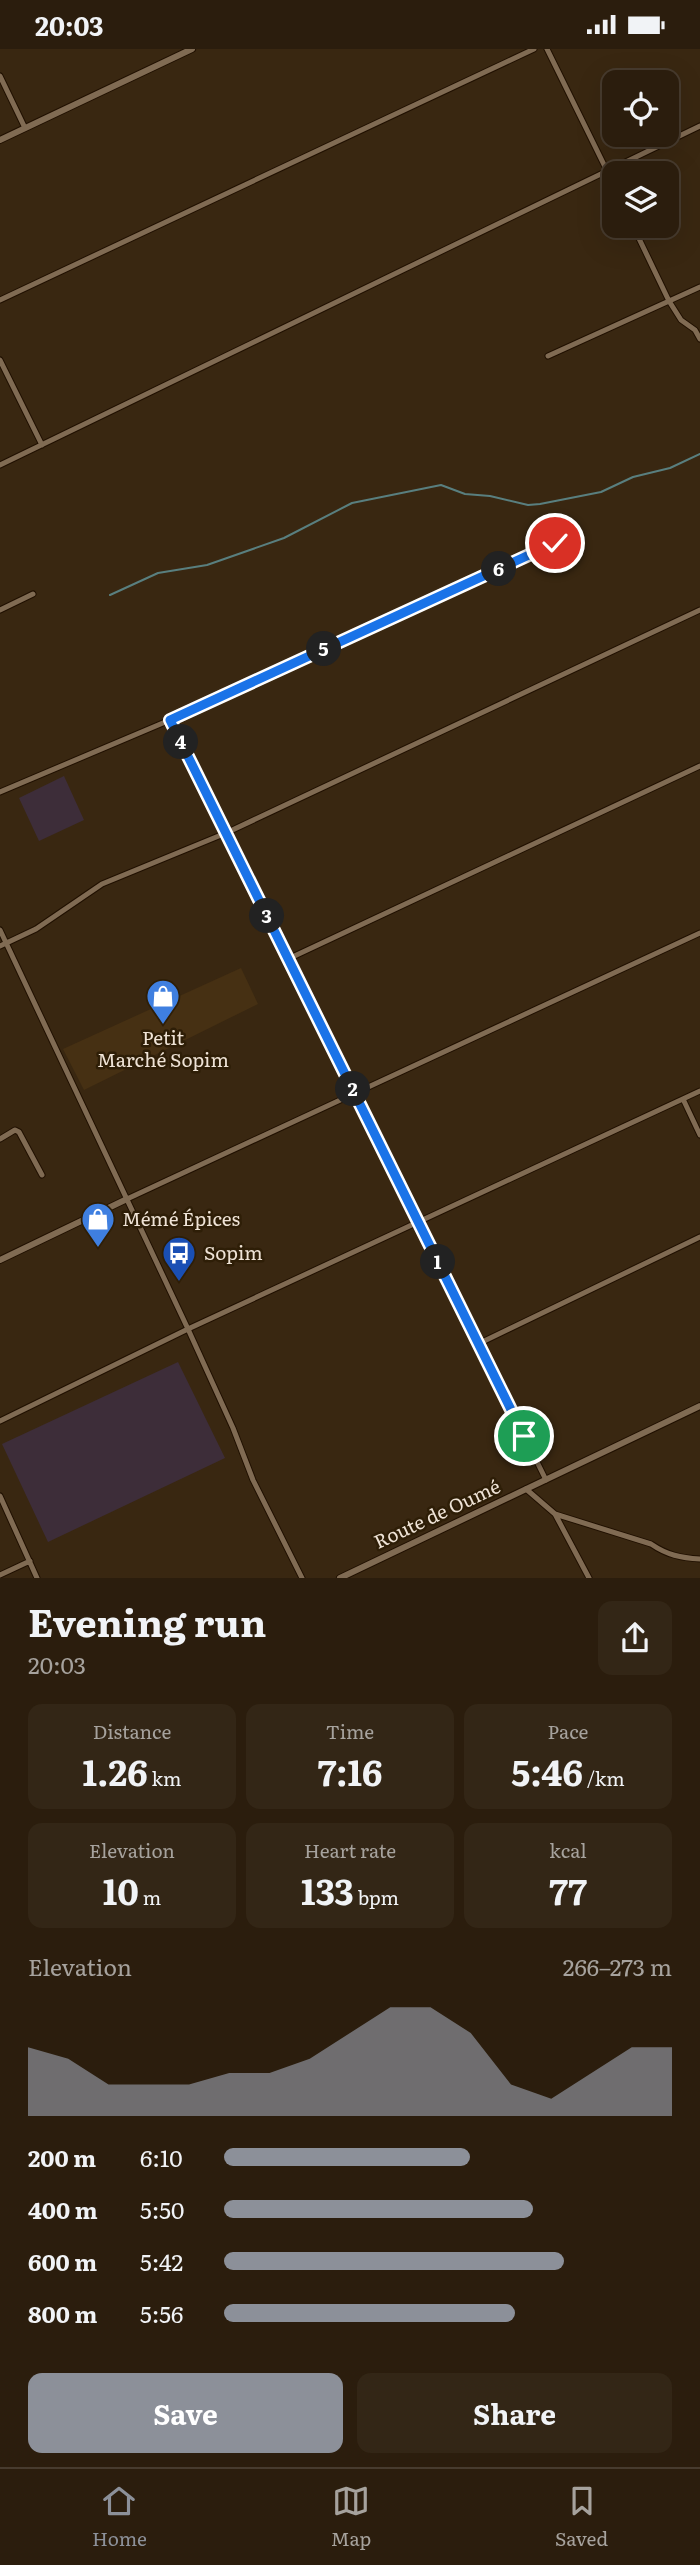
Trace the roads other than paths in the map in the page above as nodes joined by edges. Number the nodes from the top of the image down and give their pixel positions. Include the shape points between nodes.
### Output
1 (192, 49) edge
2 (534, 49) edge
3 (547, 49) edge
4 (0, 76) edge
5 (700, 126) edge
6 (25, 128) junction
7 (0, 140) edge
8 (603, 161) edge
9 (626, 161) edge
10 (602, 172) edge
11 (639, 238) edge
12 (700, 287) edge
13 (0, 300) edge
14 (669, 301) junction
15 (700, 339) edge
16 (548, 356) dead end
17 (0, 360) edge
18 (42, 445) junction
19 (0, 465) edge
20 (555, 543) dead end
21 (33, 594) dead end
22 (0, 610) edge
23 (700, 610) edge
24 (170, 720) junction
25 (700, 766) edge
26 (0, 792) edge
27 (226, 833) junction
28 (0, 930) edge
29 (700, 933) edge
30 (3, 945) edge
31 (288, 958) junction
32 (700, 1091) edge
33 (355, 1093) junction
34 (683, 1099) junction
35 (700, 1135) edge
36 (0, 1139) edge
37 (42, 1175) dead end
38 (127, 1199) junction
39 (418, 1222) junction
40 (700, 1237) edge
41 (0, 1260) edge
42 (188, 1329) junction
43 (478, 1344) junction
44 (700, 1406) edge
45 (0, 1421) edge
46 (546, 1480) junction
47 (526, 1489) junction
48 (0, 1496) edge
49 (555, 1514) junction
50 (700, 1559) edge
51 (30, 1561) junction
52 (0, 1575) edge
53 (37, 1578) edge
54 (302, 1578) edge
55 (340, 1578) edge
56 (589, 1578) edge

1 - 6 street
2 - 13 street
3 - 8 street
4 - 6 street
5 - 9 street
6 - 7 street
10 - 18 street
11 - 14 street
12 - 14 street
14 - 15 street
14 - 16 street
17 - 18 street
18 - 19 street
20 - 24 street
21 - 22 street
23 - 27 street
24 - 26 street
24 - 27 street
25 - 31 street
27 - 30 street via 103,884 36,929
27 - 31 street
28 - 30 street
29 - 33 street
30 - 38 street
31 - 33 street
32 - 34 street
33 - 38 street
33 - 39 street
34 - 35 street
34 - 39 street
36 - 37 street via 19,1132
38 - 41 street
38 - 42 street
39 - 42 street
39 - 43 street
40 - 43 street
42 - 45 street
42 - 54 street via 253,1480
43 - 46 street
44 - 46 street, Route de Oumé
46 - 47 street, Route de Oumé
47 - 49 street
47 - 55 street, Route de Oumé
48 - 51 street
49 - 50 street via 651,1544 665,1553
49 - 56 street
51 - 52 street
51 - 53 street

